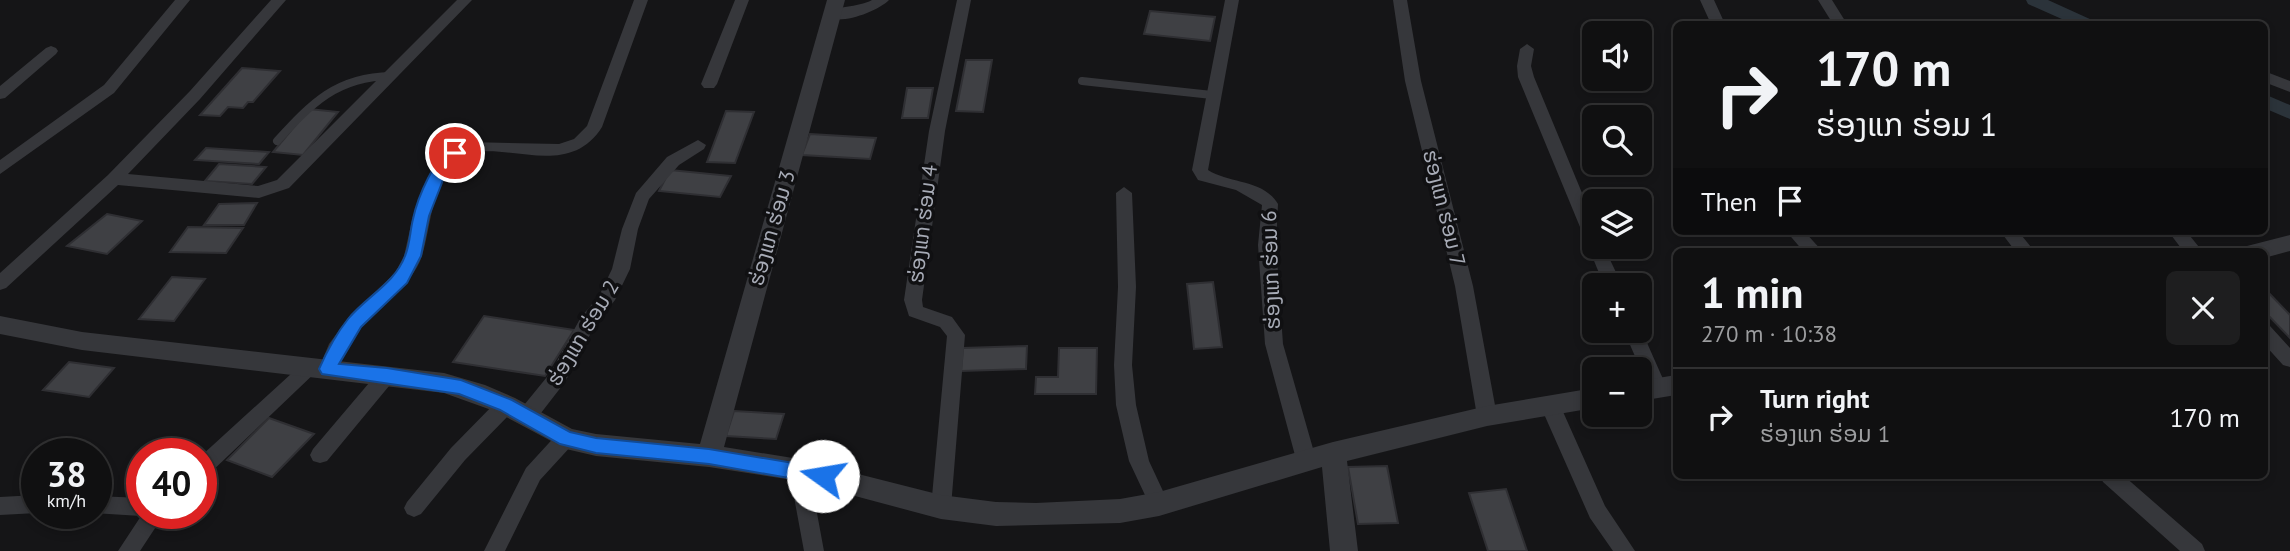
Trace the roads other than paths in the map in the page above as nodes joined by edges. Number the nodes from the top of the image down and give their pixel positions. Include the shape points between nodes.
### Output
1 (183, 0) edge
2 (279, 0) edge
3 (465, 0) edge
4 (641, 0) edge
5 (742, 0) edge
6 (882, 0) edge
7 (964, 0) edge
8 (1232, 0) edge
9 (1401, 0) edge
10 (1707, 0) edge
11 (1825, 0) edge
12 (834, 8) edge
13 (1717, 21) edge
14 (1838, 21) edge
15 (1527, 49) dead end
16 (51, 51) dead end
17 (391, 76) junction
18 (2268, 78) edge
19 (1082, 81) dead end
20 (709, 84) dead end
21 (2290, 87) edge
22 (0, 94) edge
23 (1212, 95) junction
24 (277, 141) dead end
25 (698, 145) dead end
26 (0, 168) edge
27 (114, 179) junction
28 (1124, 193) dead end
29 (1582, 213) edge
30 (1798, 235) edge
31 (2290, 243) edge
32 (1810, 248) edge
33 (2268, 249) edge
34 (0, 283) edge
35 (0, 326) edge
36 (2268, 335) edge
37 (1638, 343) edge
38 (2290, 360) edge
39 (319, 369) junction
40 (387, 375) junction
41 (1658, 388) edge
42 (1582, 400) edge
43 (1550, 405) junction
44 (517, 410) junction
45 (1487, 416) junction
46 (566, 438) junction
47 (1333, 453) junction
48 (217, 455) edge
49 (320, 455) dead end
50 (709, 456) junction
51 (1306, 459) junction
52 (799, 470) junction
53 (2113, 479) edge
54 (1159, 504) junction
55 (21, 505) edge
56 (0, 506) edge
57 (941, 507) junction
58 (414, 508) dead end
59 (144, 529) edge
60 (128, 551) edge
61 (494, 551) edge
62 (814, 551) edge
63 (1344, 551) edge
64 (1625, 551) edge
65 (2195, 551) edge

1 - 26 street via 109,89
2 - 27 street
3 - 17 street
4 - 39 street via 587,137 559,150 468,147 448,158 421,216 413,256 401,278 355,322
5 - 20 street
6 - 12 street via 863,11
7 - 57 street, ຮ່ອງແກ ຮ່ອມ 4 via 943,85 912,302 915,311 946,322 956,335
8 - 23 street, ຮ່ອງແກ ຮ່ອມ 6
9 - 45 street, ຮ່ອງແກ ຮ່ອມ 7 via 1413,81 1464,286
10 - 13 street
11 - 14 street
12 - 50 street, ຮ່ອງແກ ຮ່ອມ 3
15 - 29 street via 1526,77
16 - 22 street
17 - 24 lane via 362,77 330,89
17 - 27 street via 293,176 271,189 259,192
18 - 21 street
19 - 23 lane
23 - 51 street, ຮ່ອງແກ ຮ່ອມ 6 via 1200,170 1204,176 1257,193 1270,204 1267,245 1274,344
25 - 44 street, ຮ່ອງແກ ຮ່ອມ 2 via 673,161 642,197 621,269 606,300 587,322 558,377
27 - 34 street
28 - 54 street via 1126,405 1139,461
30 - 32 street
31 - 33 street
35 - 39 street via 82,341
36 - 38 street
37 - 41 street
39 - 40 street
39 - 48 street
40 - 44 street via 461,387
40 - 49 street
42 - 43 street
43 - 45 street
43 - 64 street via 1597,512
44 - 46 street
44 - 58 street, ຮ່ອງແກ ຮ່ອມ 2 via 458,454
45 - 47 street
46 - 50 street via 627,450
46 - 61 street via 533,474
47 - 51 street
47 - 63 street
50 - 52 street
51 - 54 street
52 - 57 street
52 - 62 street
53 - 65 street
54 - 57 street via 1036,515
55 - 56 street
59 - 60 street

